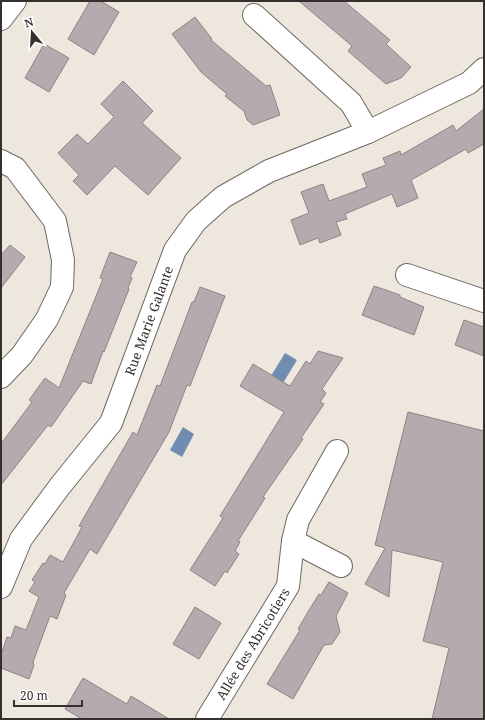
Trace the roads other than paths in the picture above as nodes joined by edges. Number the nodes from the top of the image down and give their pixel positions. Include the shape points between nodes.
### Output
1 (15, 1) edge
2 (254, 15) dead end
3 (1, 19) edge
4 (484, 69) edge
5 (368, 132) junction
6 (1, 161) edge
7 (407, 275) dead end
8 (484, 301) edge
9 (1, 377) edge
10 (337, 451) dead end
11 (292, 541) junction
12 (341, 566) dead end
13 (1, 587) edge
14 (207, 719) edge

1 - 3 street
2 - 5 street via 351,103
4 - 5 street, Rue Marie Galante via 469,83
5 - 13 street, Rue Marie Galante via 269,171 223,197 196,220 175,250 111,423 21,539
6 - 9 street via 15,168 55,221 64,260 62,287 47,319 22,355
7 - 8 street
10 - 11 street, Allée des Abricotiers via 298,520
11 - 12 street
11 - 14 street, Allée des Abricotiers via 288,586

